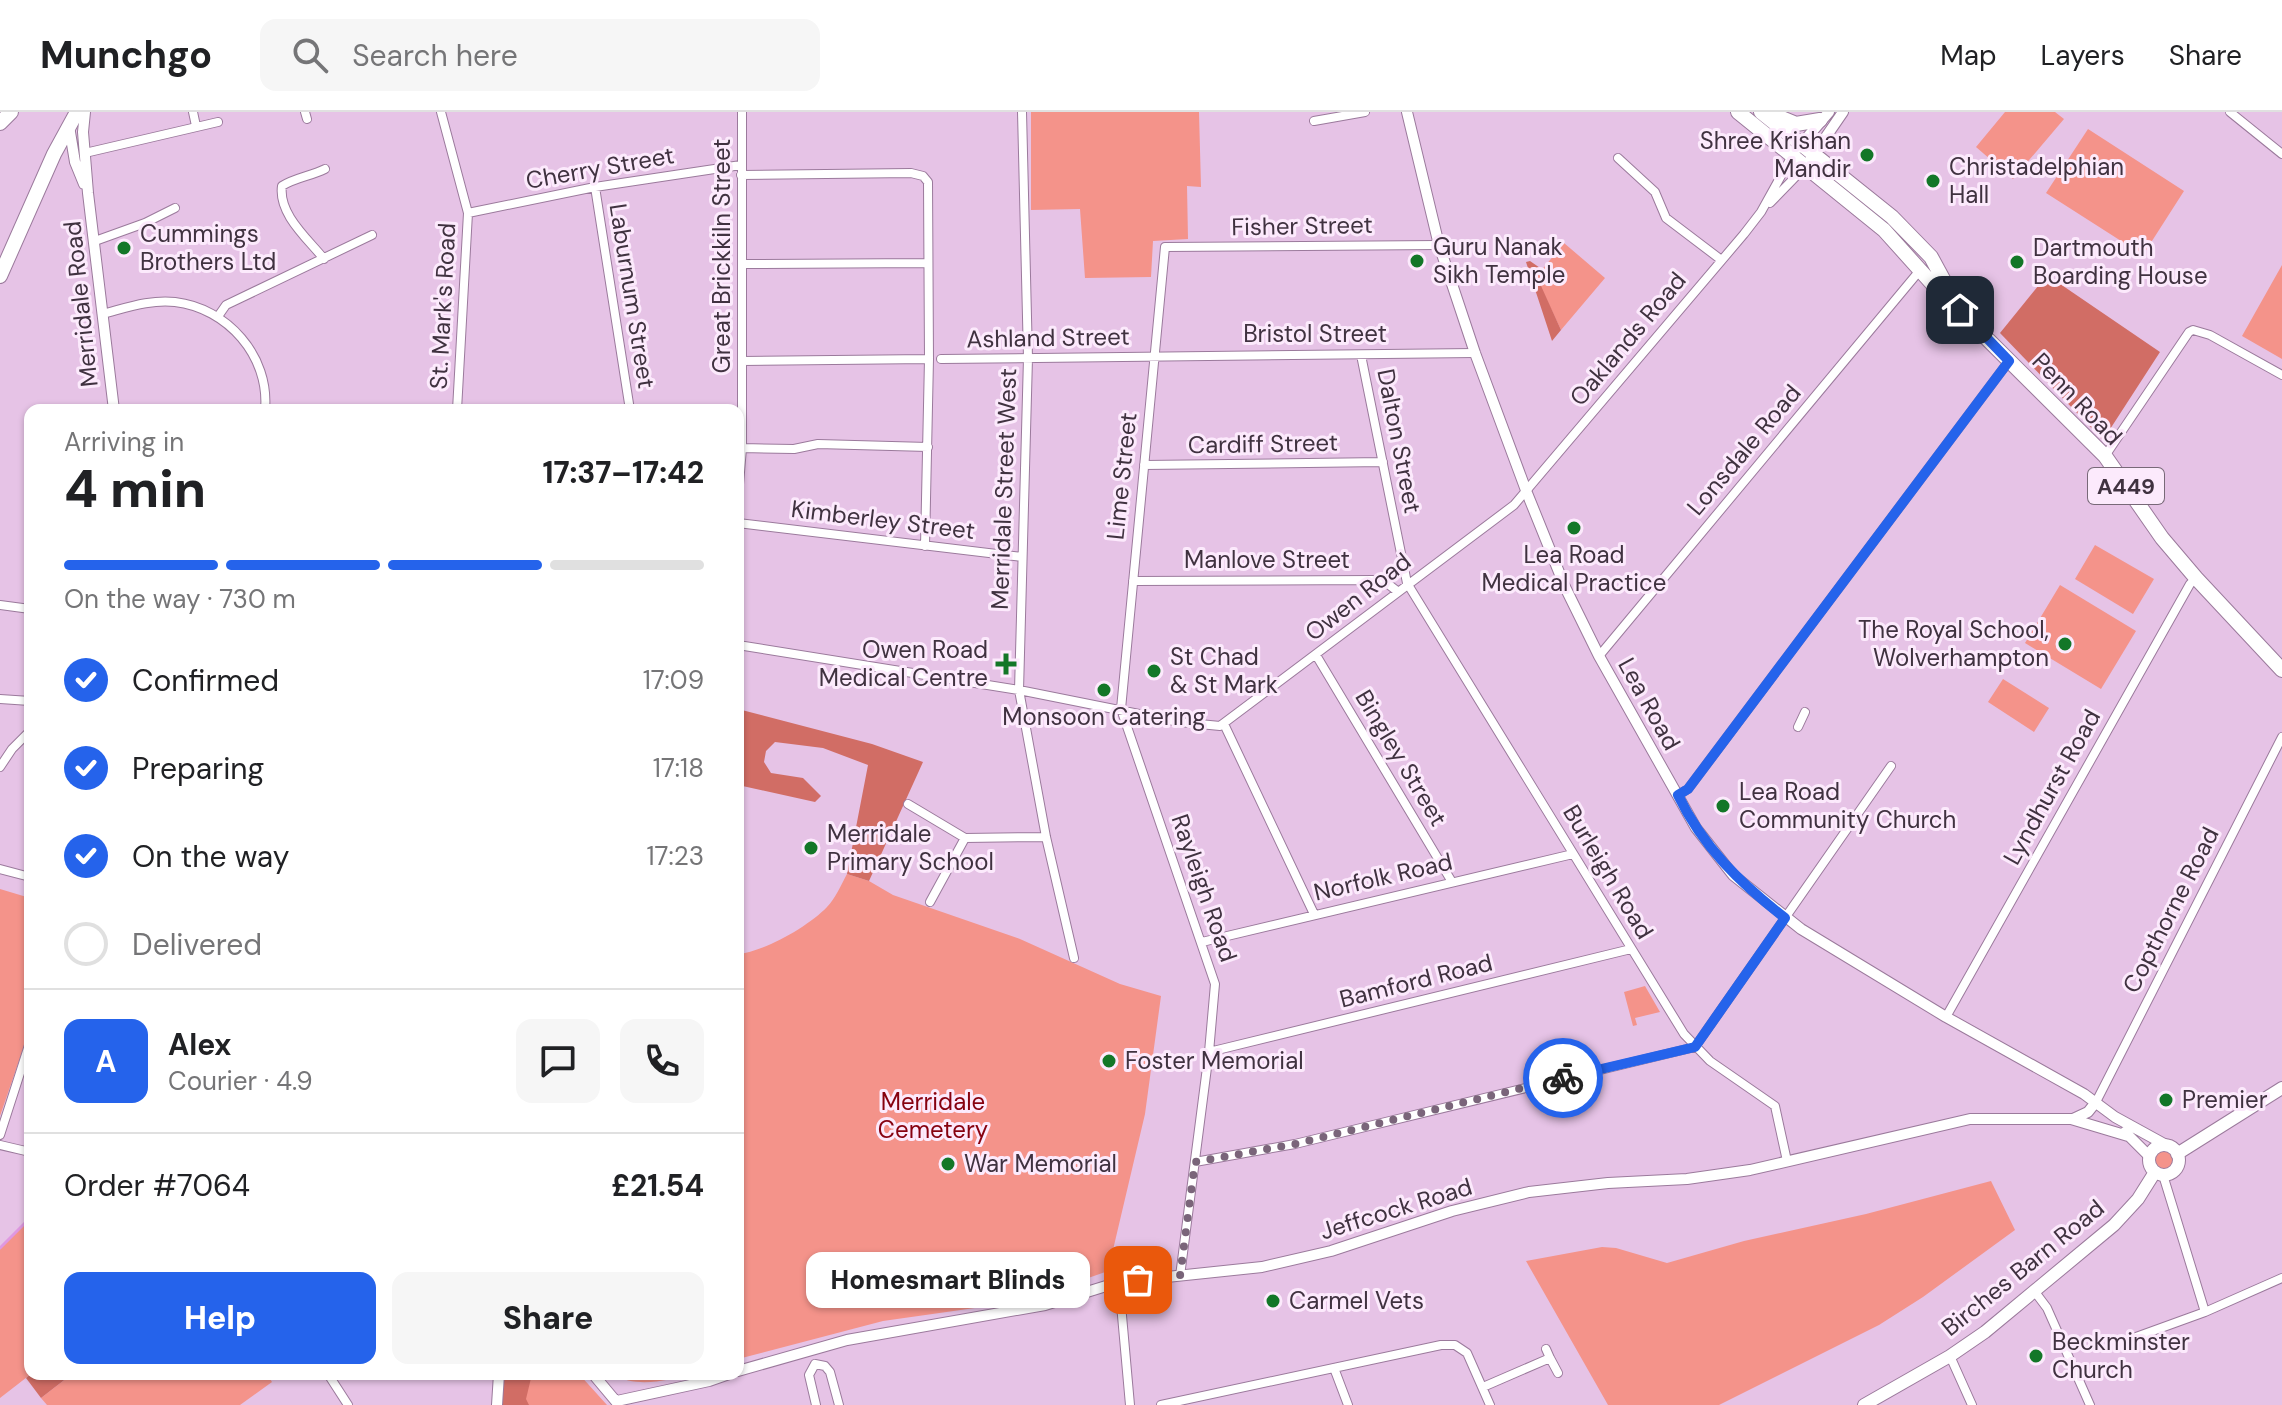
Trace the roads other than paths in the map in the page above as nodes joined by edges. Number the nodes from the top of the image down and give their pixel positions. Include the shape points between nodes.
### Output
1 (11, 112) edge
2 (85, 112) edge
3 (193, 112) edge
4 (441, 112) edge
5 (742, 112) edge
6 (1022, 112) edge
7 (1365, 112) edge
8 (1407, 112) edge
9 (1738, 112) edge
10 (1761, 112) edge
11 (1768, 112) edge
12 (1843, 112) edge
13 (2230, 112) edge
14 (72, 116) edge
15 (1824, 116) edge
16 (1314, 121) dead end
17 (218, 122) dead end
18 (0, 123) edge
19 (196, 126) junction
20 (1796, 150) junction
21 (85, 153) junction
22 (2282, 154) edge
23 (1618, 158) dead end
24 (1810, 161) junction
25 (741, 165) junction
26 (325, 169) dead end
27 (741, 175) junction
28 (595, 187) junction
29 (88, 193) junction
30 (175, 208) dead end
31 (1761, 212) junction
32 (468, 213) junction
33 (372, 235) dead end
34 (95, 241) junction
35 (1439, 245) junction
36 (1165, 247) joint
37 (324, 259) junction
38 (1720, 259) junction
39 (927, 263) junction
40 (742, 264) junction
41 (1921, 269) junction
42 (0, 276) edge
43 (1960, 310) junction
44 (102, 314) junction
45 (219, 315) junction
46 (1475, 353) junction
47 (1361, 355) junction
48 (1155, 356) junction
49 (1028, 358) junction
50 (929, 359) junction
51 (941, 359) dead end
52 (742, 361) junction
53 (2009, 361) junction
54 (2282, 375) edge
55 (113, 404) edge
56 (265, 404) edge
57 (457, 404) edge
58 (629, 404) edge
59 (740, 404) edge
60 (928, 447) junction
61 (744, 448) edge
62 (2105, 456) junction
63 (1383, 462) junction
64 (1144, 465) junction
65 (1527, 493) junction
66 (744, 524) edge
67 (925, 546) junction
68 (1022, 557) junction
69 (2196, 578) junction
70 (1133, 581) junction
71 (1407, 583) junction
72 (1397, 591) junction
73 (0, 605) edge
74 (24, 608) edge
75 (744, 646) edge
76 (1316, 655) junction
77 (1599, 656) junction
78 (2282, 670) edge
79 (1019, 690) junction
80 (0, 699) edge
81 (24, 701) edge
82 (1121, 709) junction
83 (1805, 712) dead end
84 (1224, 724) junction
85 (1798, 727) dead end
86 (24, 737) edge
87 (2282, 737) edge
88 (1891, 766) dead end
89 (0, 767) edge
90 (1678, 795) junction
91 (908, 804) dead end
92 (1046, 837) junction
93 (965, 838) junction
94 (1573, 854) junction
95 (0, 869) edge
96 (24, 875) edge
97 (1452, 882) junction
98 (930, 902) dead end
99 (1314, 914) junction
100 (1785, 918) junction
101 (1202, 942) junction
102 (1631, 949) junction
103 (1074, 958) dead end
104 (1946, 1017) junction
105 (1695, 1047) junction
106 (1209, 1052) junction
107 (24, 1061) edge
108 (2282, 1088) edge
109 (2096, 1102) junction
110 (2115, 1117) junction
111 (2071, 1119) junction
112 (0, 1135) edge
113 (2128, 1136) junction
114 (0, 1145) edge
115 (2166, 1145) junction
116 (24, 1151) edge
117 (2177, 1154) junction
118 (2149, 1156) junction
119 (1787, 1161) junction
120 (1195, 1162) junction
121 (2159, 1174) junction
122 (1180, 1276) junction
123 (2282, 1278) edge
124 (1119, 1282) junction
125 (2035, 1292) junction
126 (2205, 1312) junction
127 (2136, 1337) dead end
128 (808, 1349) junction
129 (1950, 1356) junction
130 (815, 1364) junction
131 (1334, 1368) junction
132 (744, 1369) edge
133 (1558, 1373) dead end
134 (332, 1380) edge
135 (499, 1380) edge
136 (598, 1380) edge
137 (709, 1380) edge
138 (1483, 1387) junction
139 (618, 1403) edge
140 (1179, 1403) edge
141 (348, 1405) edge
142 (497, 1405) edge
143 (816, 1405) edge
144 (839, 1405) edge
145 (1130, 1405) edge
146 (1161, 1405) edge
147 (1348, 1405) edge
148 (1490, 1405) edge
149 (1864, 1405) edge
150 (1972, 1405) edge
151 (2090, 1405) edge

1 - 18 highway
2 - 21 street, Merridale Road
3 - 19 street
4 - 32 street, St. Mark's Road
5 - 25 street, Great Brickkiln Street
6 - 49 street, Merridale Street West
7 - 16 street
8 - 35 street, Lea Road
9 - 20 highway, Penn Road / A449
10 - 20 highway, Penn Road / A449
11 - 15 highway via 1796,124
12 - 24 street
13 - 22 street
14 - 29 street, Merridale Road via 75,162
14 - 42 highway
15 - 20 street
17 - 19 street
19 - 21 street
20 - 24 highway, Penn Road / A449
20 - 31 street, Oaklands Road
21 - 29 street, Merridale Road
23 - 38 street via 1655,192 1666,218
24 - 31 street, Oaklands Road
24 - 41 highway, Penn Road / A449
24 - 43 highway, Penn Road / A449 via 1892,217 1931,257
25 - 27 street, Great Brickkiln Street
25 - 28 street, Cherry Street
26 - 37 street via 290,181 282,186 281,195 288,214
27 - 39 street via 923,176 928,182
27 - 40 street, Great Brickkiln Street
28 - 32 street, Cherry Street
28 - 58 street, Laburnum Street
29 - 34 street, Merridale Road
30 - 34 street
31 - 38 street, Oaklands Road
32 - 57 street, St. Mark's Road
33 - 37 street via 348,253
34 - 44 street, Merridale Road
35 - 36 street, Fisher Street
35 - 46 street, Lea Road
36 - 48 street, Lime Street
37 - 45 street via 226,305
38 - 65 street, Oaklands Road
39 - 40 street
39 - 50 street
40 - 52 street, Great Brickkiln Street
41 - 43 highway, Penn Road / A449
41 - 77 street, Lonsdale Road
43 - 53 highway, Penn Road / A449
44 - 45 street via 176,302
44 - 55 street, Merridale Road
45 - 56 street via 251,351
46 - 47 street, Bristol Street
46 - 65 street, Lea Road
47 - 48 street, Bristol Street
47 - 63 street, Dalton Street
48 - 49 street, Ashland Street
48 - 64 street, Lime Street
49 - 51 street, Ashland Street
49 - 68 street, Merridale Street West
50 - 52 street
50 - 60 street
52 - 59 street, Great Brickkiln Street
53 - 62 highway, Penn Road / A449
53 - 90 street via 1688,789
54 - 62 street via 2193,330
60 - 61 street
60 - 67 street
62 - 69 highway, Penn Road / A449
63 - 64 street, Cardiff Street
63 - 71 street, Dalton Street
64 - 70 street, Lime Street
65 - 71 street, Owen Road
65 - 77 street, Lea Road
66 - 67 street, Kimberley Street
67 - 68 street, Kimberley Street
68 - 79 street, Merridale Street West
69 - 78 highway, Penn Road / A449
69 - 104 street, Lyndhurst Road
70 - 72 street, Manlove Street via 1375,580
70 - 82 street, Lime Street
71 - 72 street, Owen Road
71 - 94 street, Burleigh Road
72 - 76 street, Owen Road
73 - 74 street
75 - 79 street
76 - 84 street, Owen Road
76 - 97 street, Bingley Street
77 - 90 street, Lea Road
79 - 82 street
79 - 92 street, Merridale Street West
80 - 81 street
82 - 84 street via 1215,727
82 - 101 street, Rayleigh Road
83 - 85 street
84 - 99 street
86 - 89 street
87 - 109 street, Copthorne Road
88 - 100 street
90 - 100 street, Lea Road via 1716,856
91 - 93 street
92 - 93 street
92 - 103 street, Merridale Street West
93 - 98 street
94 - 97 street, Norfolk Road
94 - 102 street, Burleigh Road
95 - 96 street
97 - 99 street, Norfolk Road
99 - 101 street, Norfolk Road
100 - 104 street, Lea Road
100 - 105 street
101 - 106 street, Rayleigh Road via 1216,989
102 - 105 street, Burleigh Road
102 - 106 street, Bamford Road
104 - 109 street, Lea Road
105 - 119 street, Burleigh Road via 1775,1106
105 - 120 street via 1295,1144
106 - 120 street, Rayleigh Road
107 - 112 street
108 - 117 main road
109 - 110 street, Lea Road
109 - 111 street
110 - 113 street, Lea Road
110 - 115 street, Lea Road
111 - 113 street, Jeffcock Road
111 - 119 street, Jeffcock Road via 1970,1119
113 - 118 street, Lea Road
114 - 116 street
115 - 117 main road
115 - 118 main road via 2157,1146
117 - 121 main road, Birches Barn Road via 2176,1169
118 - 121 main road via 2149,1165
119 - 122 street, Jeffcock Road via 1687,1179 1529,1192 1317,1255
120 - 122 street, Rayleigh Road
121 - 125 main road, Birches Barn Road via 2114,1225
121 - 126 street
122 - 124 street, Jeffcock Road
123 - 126 street
124 - 128 street, Jeffcock Road via 1034,1307
124 - 145 street
125 - 129 main road, Birches Barn Road
125 - 151 street
126 - 127 street
128 - 130 street
128 - 132 street, Jeffcock Road
129 - 149 main road, Birches Barn Road
129 - 150 street
130 - 143 street via 809,1375
130 - 144 street via 830,1372
131 - 138 street via 1455,1345 1467,1353
131 - 140 street
131 - 147 street
133 - 138 street via 1548,1354
134 - 141 street
135 - 142 street
136 - 139 street
137 - 139 street
138 - 148 street
140 - 146 street

